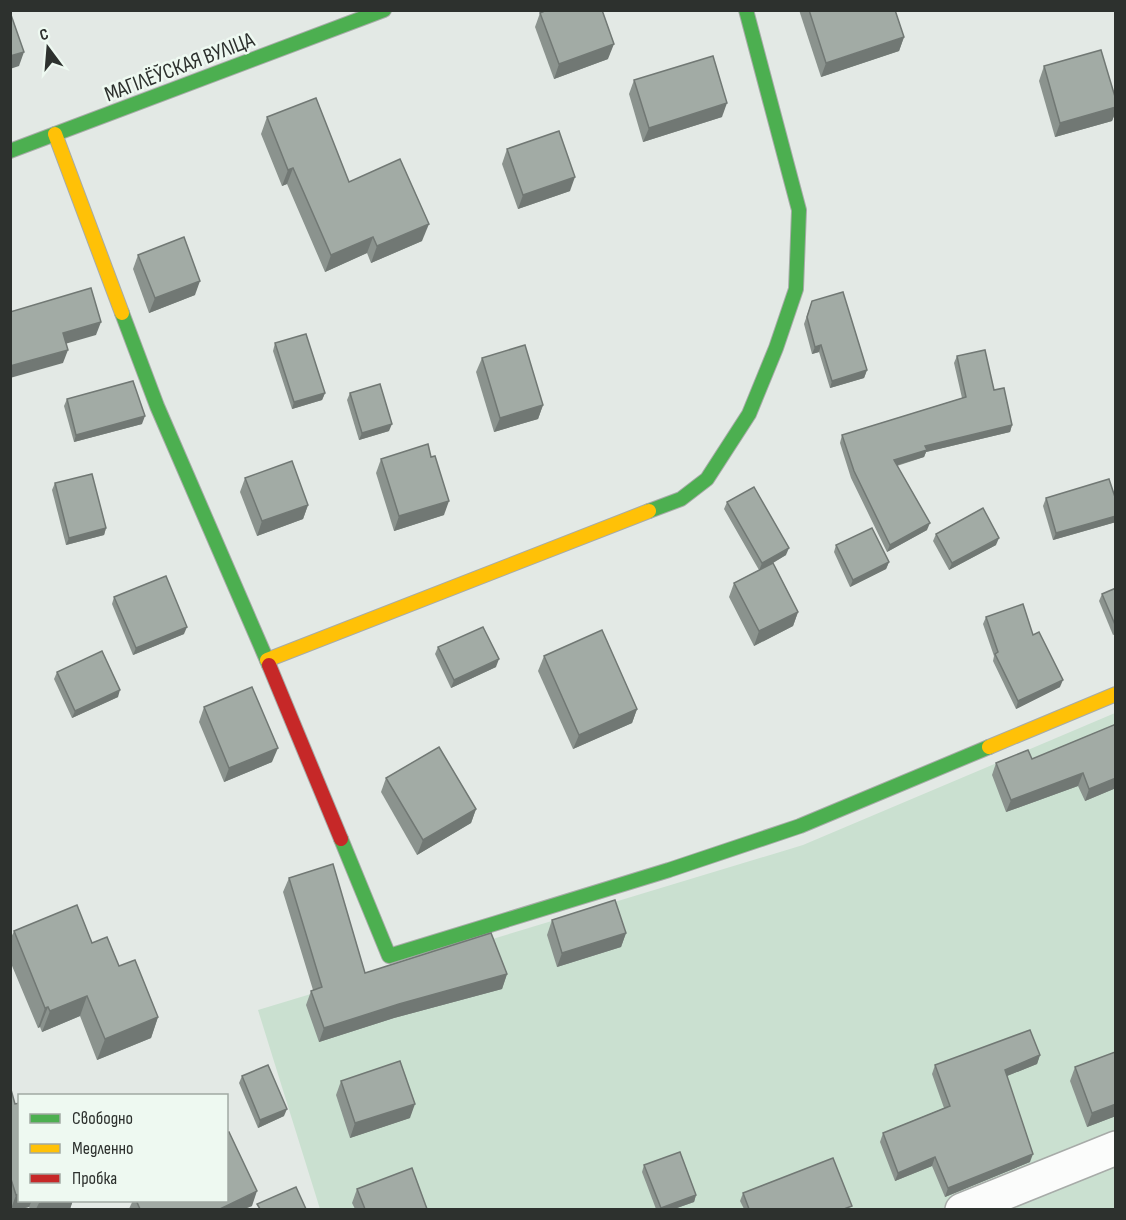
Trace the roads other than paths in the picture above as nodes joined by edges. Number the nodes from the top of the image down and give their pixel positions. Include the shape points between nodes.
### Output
1 (384, 10) edge
2 (746, 10) edge
3 (55, 134) junction
4 (10, 151) edge
5 (267, 660) junction
6 (1116, 694) edge
7 (1116, 1148) edge
8 (962, 1209) edge

1 - 3 street, МАГІЛЁЎСКАЯ ВУЛІЦА
2 - 5 street via 799,210 796,289 749,414 707,479 681,499
3 - 4 street, МАГІЛЁЎСКАЯ ВУЛІЦА
3 - 5 street via 157,406
5 - 6 street via 389,956 800,826
7 - 8 street

